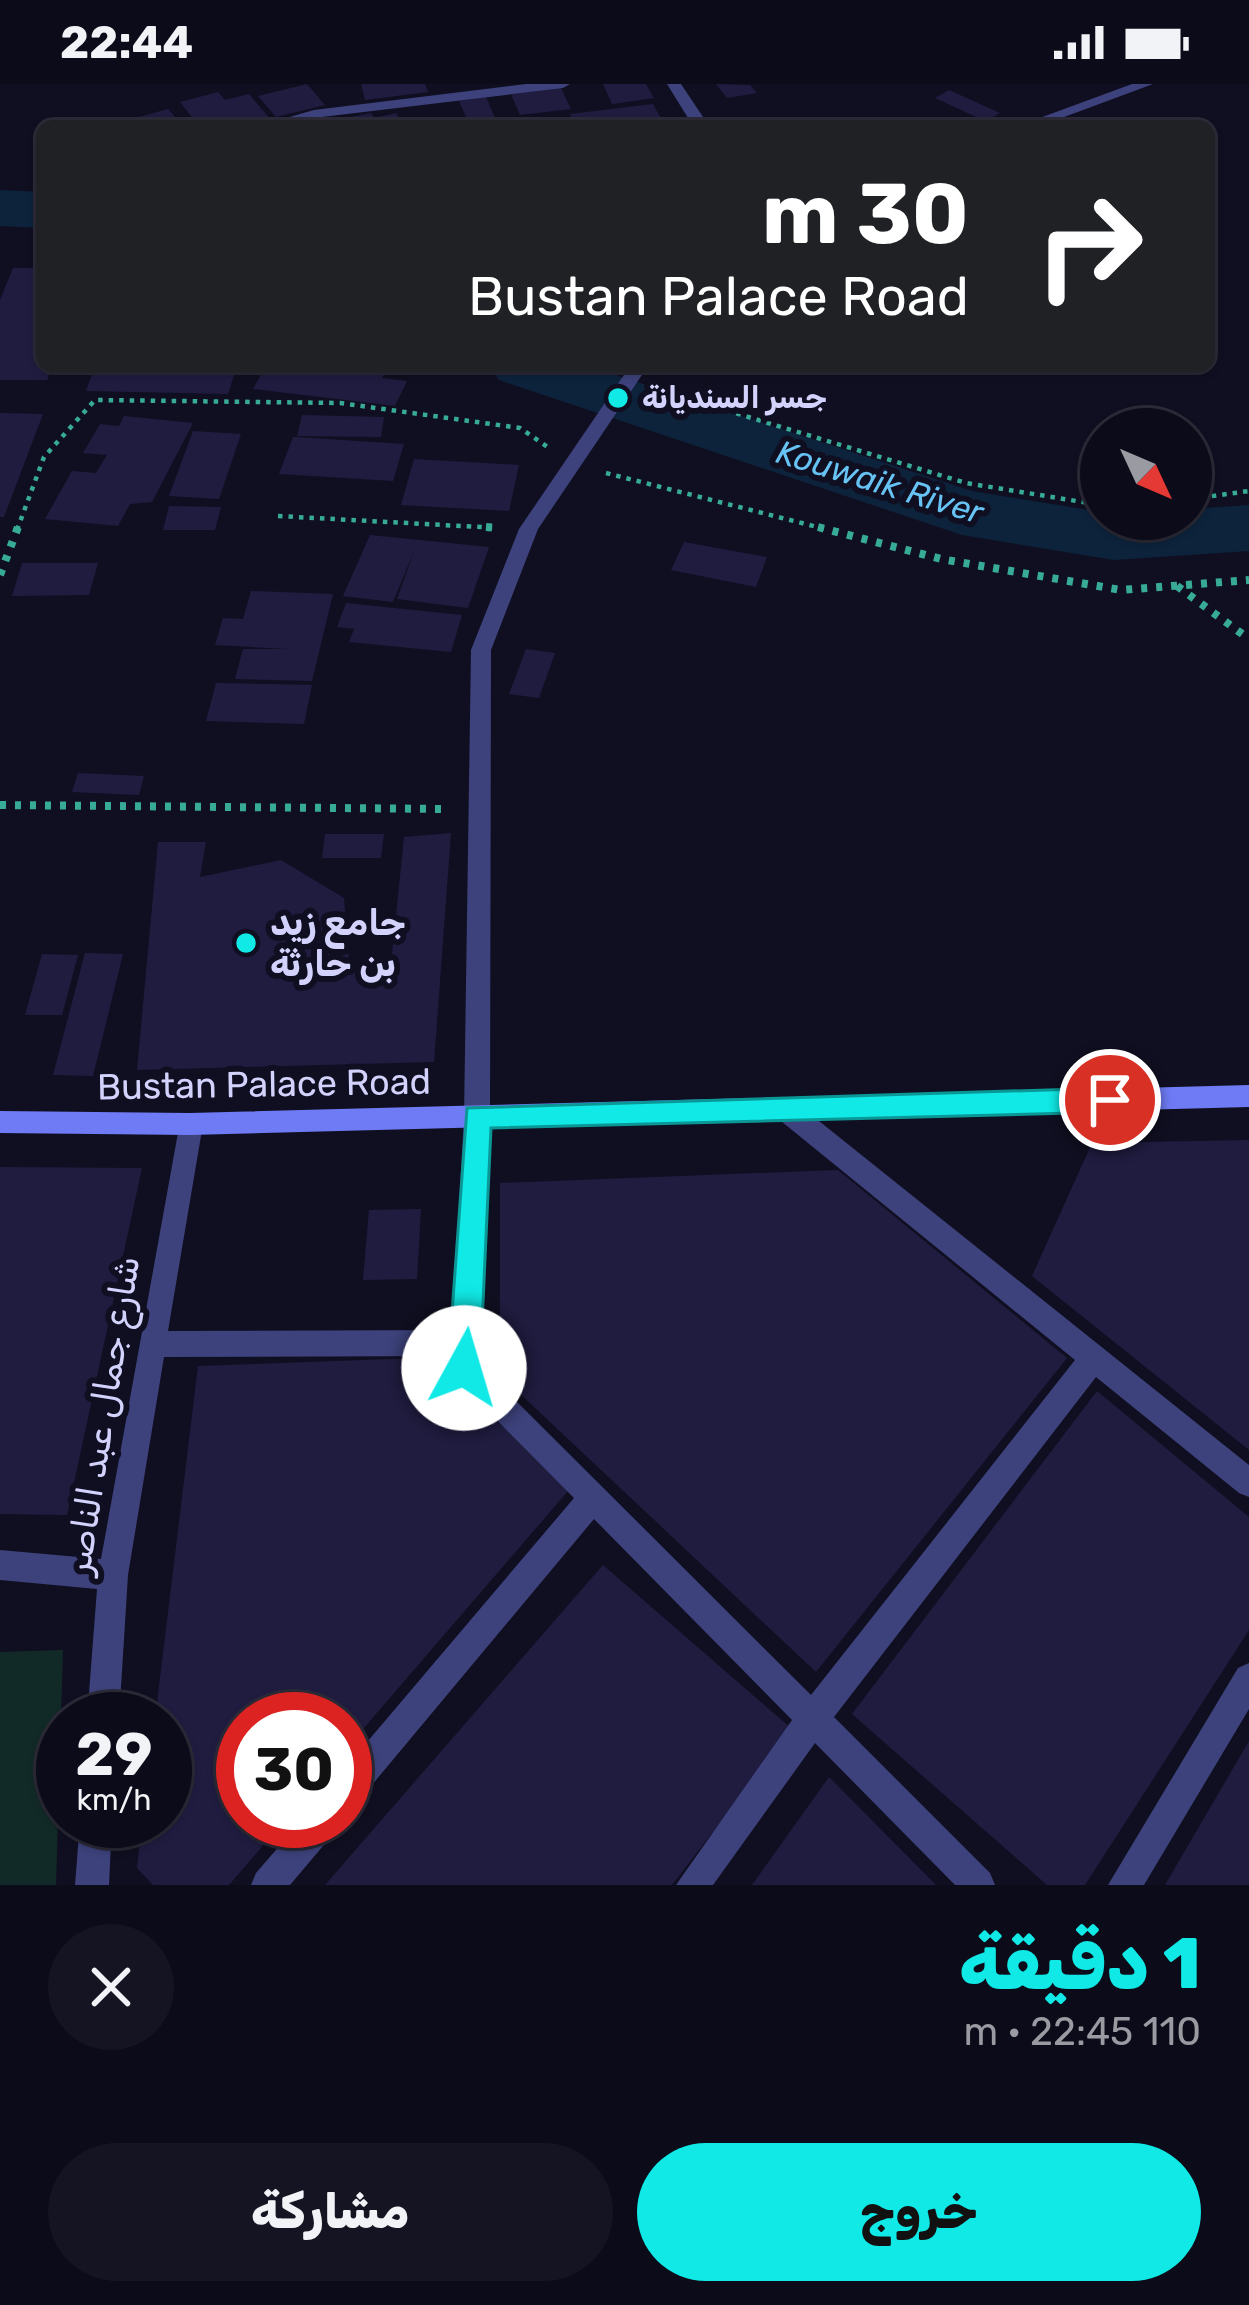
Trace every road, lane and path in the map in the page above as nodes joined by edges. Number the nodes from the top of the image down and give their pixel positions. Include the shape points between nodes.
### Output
1 (563, 84) edge
2 (674, 84) edge
3 (1146, 84) edge
4 (316, 120) edge
5 (697, 120) edge
6 (1043, 120) edge
7 (634, 373) edge
8 (578, 457) junction
9 (1249, 491) edge
10 (1212, 497) edge
11 (1080, 502) edge
12 (278, 516) dead end
13 (529, 530) junction
14 (0, 575) edge
15 (1249, 580) edge
16 (1176, 585) junction
17 (1249, 639) edge
18 (0, 806) edge
19 (479, 808) junction
20 (1249, 1096) edge
21 (785, 1109) junction
22 (477, 1117) junction
23 (0, 1122) edge
24 (190, 1124) junction
25 (469, 1343) junction
26 (152, 1344) junction
27 (1093, 1358) junction
28 (1249, 1483) edge
29 (592, 1499) junction
30 (0, 1565) edge
31 (113, 1575) junction
32 (1249, 1679) edge
33 (105, 1692) edge
34 (814, 1717) junction
35 (372, 1761) edge
36 (94, 1848) edge
37 (299, 1848) edge
38 (92, 1885) edge
39 (268, 1885) edge
40 (693, 1885) edge
41 (978, 1885) edge
42 (1125, 1885) edge

1 - 4 street
2 - 5 street
3 - 6 street
7 - 8 street
7 - 11 path via 965,483
8 - 13 street
8 - 14 path via 520,428 340,404 95,400 44,457
8 - 16 path via 941,559 1121,590
9 - 10 path
12 - 13 path
13 - 19 street via 481,650
15 - 16 path
16 - 17 path
18 - 19 path
19 - 22 street
20 - 21 main road, Bustan Palace Road
21 - 22 main road, Bustan Palace Road
21 - 27 street
22 - 24 main road, Bustan Palace Road
22 - 25 street
23 - 24 main road, Bustan Palace Road
24 - 26 street, شارع جمال عبد الناصر
25 - 26 street
25 - 29 street via 464,1368
26 - 31 street, شارع جمال عبد الناصر
27 - 28 street
27 - 34 street
29 - 34 street
29 - 35 street
30 - 31 street
31 - 33 street, شارع جمال عبد الناصر
32 - 42 street
34 - 40 street
34 - 41 street
36 - 38 street
37 - 39 street

